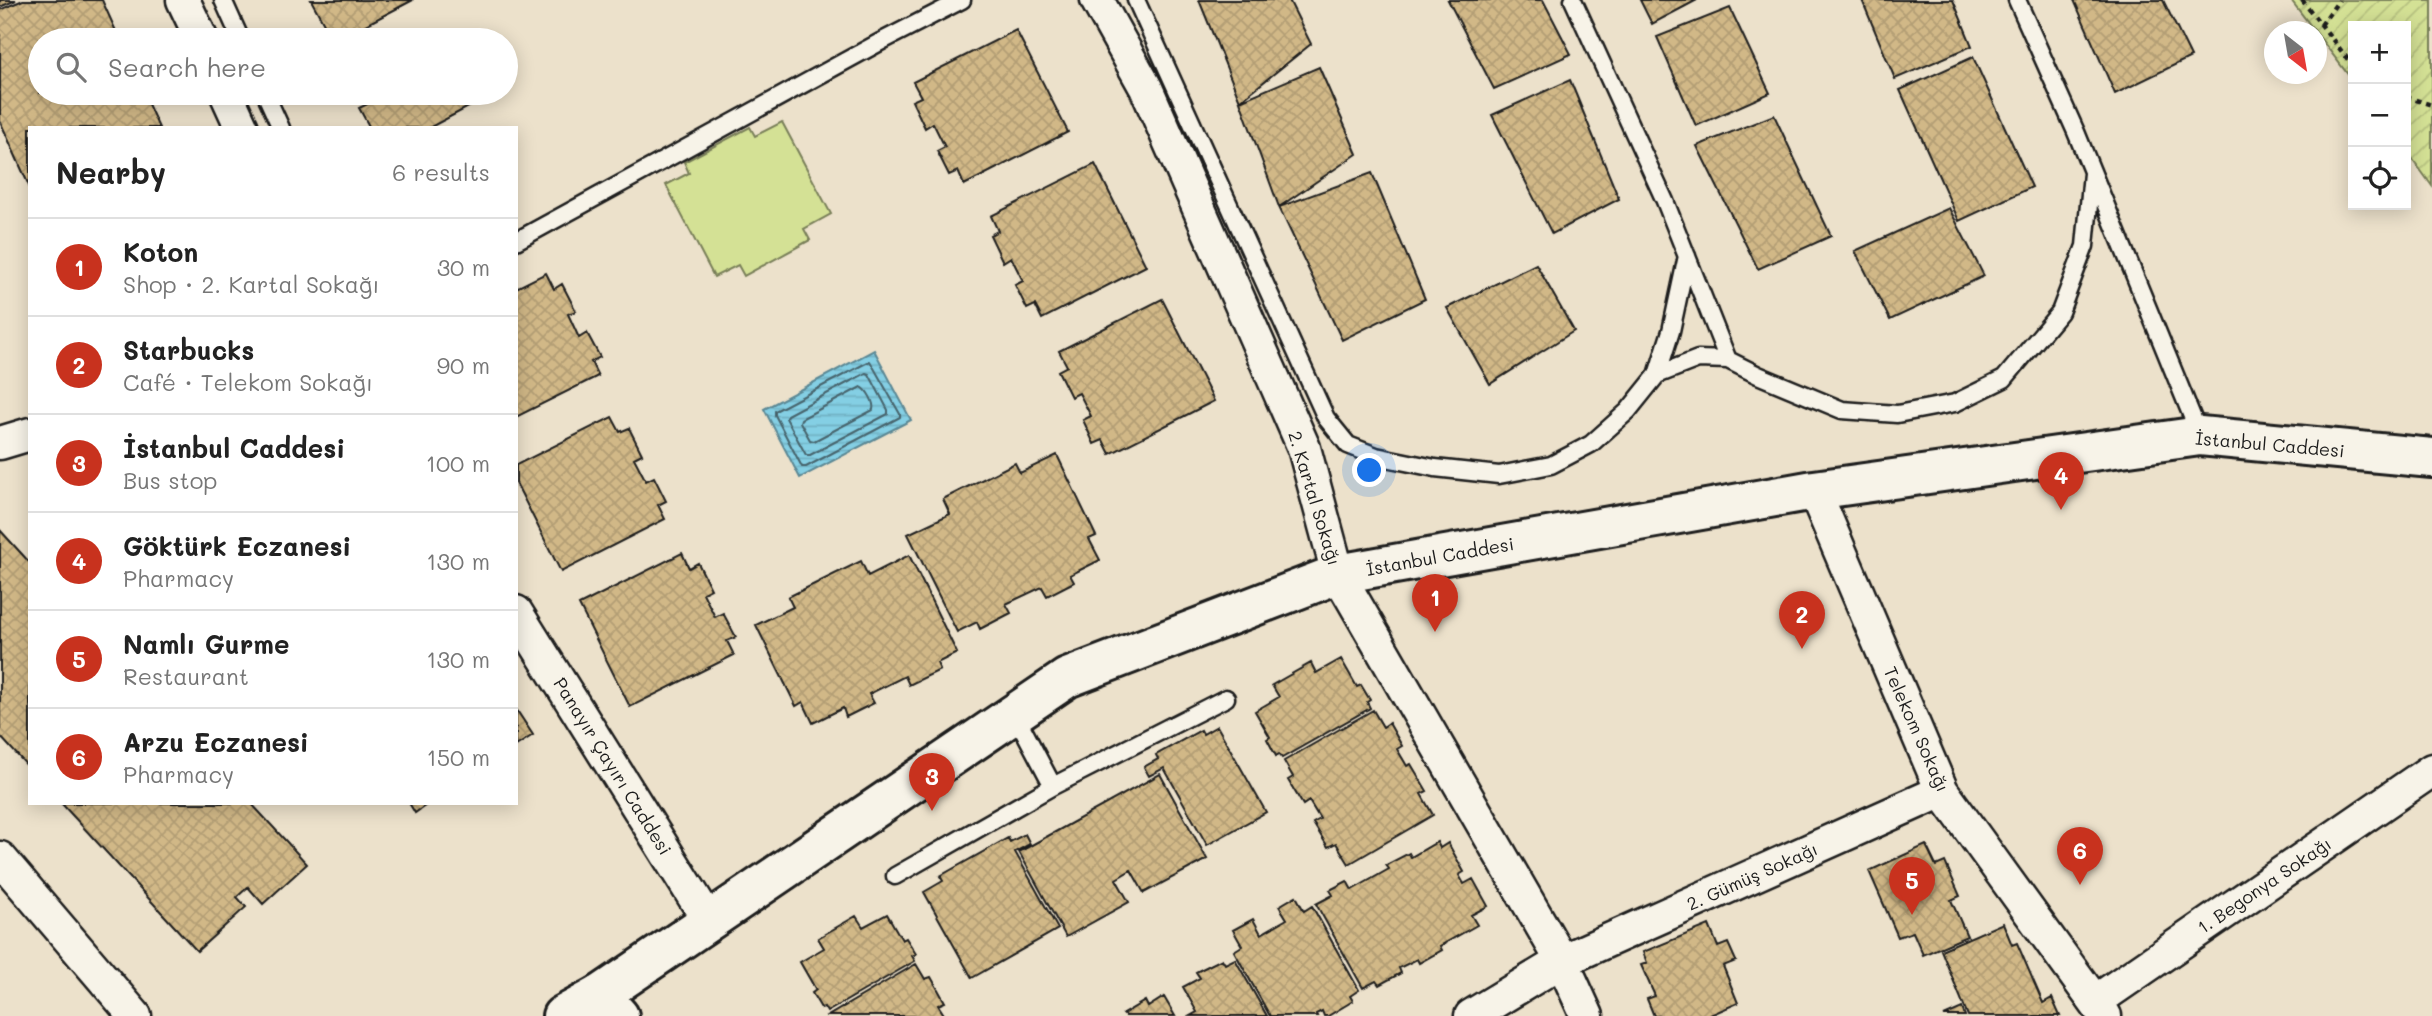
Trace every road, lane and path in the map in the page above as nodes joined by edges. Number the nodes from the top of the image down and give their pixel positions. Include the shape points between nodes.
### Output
1 (183, 0) edge
2 (223, 0) edge
3 (962, 0) edge
4 (1097, 0) edge
5 (1136, 0) edge
6 (1573, 0) edge
7 (2017, 0) edge
8 (2302, 0) edge
9 (2339, 0) edge
10 (2318, 21) edge
11 (2324, 21) edge
12 (196, 28) edge
13 (236, 28) edge
14 (2327, 33) edge
15 (2348, 60) edge
16 (2411, 99) edge
17 (231, 105) edge
18 (270, 105) edge
19 (2432, 105) edge
20 (241, 126) edge
21 (280, 126) edge
22 (2092, 173) junction
23 (518, 240) edge
24 (1687, 256) junction
25 (1728, 360) junction
26 (1657, 375) junction
27 (28, 435) edge
28 (2200, 436) junction
29 (0, 443) edge
30 (2432, 458) edge
31 (1814, 490) junction
32 (1338, 574) junction
33 (518, 615) edge
34 (1226, 698) dead end
35 (1015, 714) junction
36 (2432, 770) edge
37 (1053, 786) junction
38 (1942, 792) junction
39 (0, 858) edge
40 (895, 876) dead end
41 (709, 921) junction
42 (1562, 961) junction
43 (610, 1005) edge
44 (2101, 1008) edge
45 (135, 1016) edge
46 (562, 1016) edge
47 (1471, 1016) edge
48 (1587, 1016) edge

1 - 12 street
2 - 13 lane
3 - 23 lane
4 - 32 street, 2. Kartal Sokağı via 1146,88 1304,448
5 - 26 lane via 1302,368 1326,418 1348,445 1435,468 1499,475 1551,465 1591,444 1628,411
6 - 24 lane
7 - 22 lane
8 - 10 path
9 - 11 path
14 - 15 path
16 - 19 path
17 - 20 street
18 - 21 lane
22 - 25 lane via 2085,246 2060,312 2004,379 1955,403 1897,414 1842,410
22 - 28 lane
24 - 25 lane
24 - 26 lane
25 - 26 lane via 1698,359
27 - 29 street
28 - 30 main road, İstanbul Caddesi
28 - 31 main road, İstanbul Caddesi
31 - 32 main road, İstanbul Caddesi
31 - 38 street, Telekom Sokağı
32 - 35 main road, İstanbul Caddesi via 1067,678
32 - 42 street, 2. Kartal Sokağı
33 - 41 street, Panayır Çayırı Caddesi
34 - 37 lane
35 - 37 lane
35 - 41 main road, İstanbul Caddesi
36 - 44 street, 1. Begonya Sokağı
37 - 40 lane
38 - 42 street, 2. Gümüş Sokağı
38 - 44 street, Telekom Sokağı
39 - 45 street
41 - 43 main road, İstanbul Caddesi
42 - 47 street, 2. Gümüş Sokağı
42 - 48 street, 2. Kartal Sokağı
43 - 46 main road, İstanbul Caddesi

